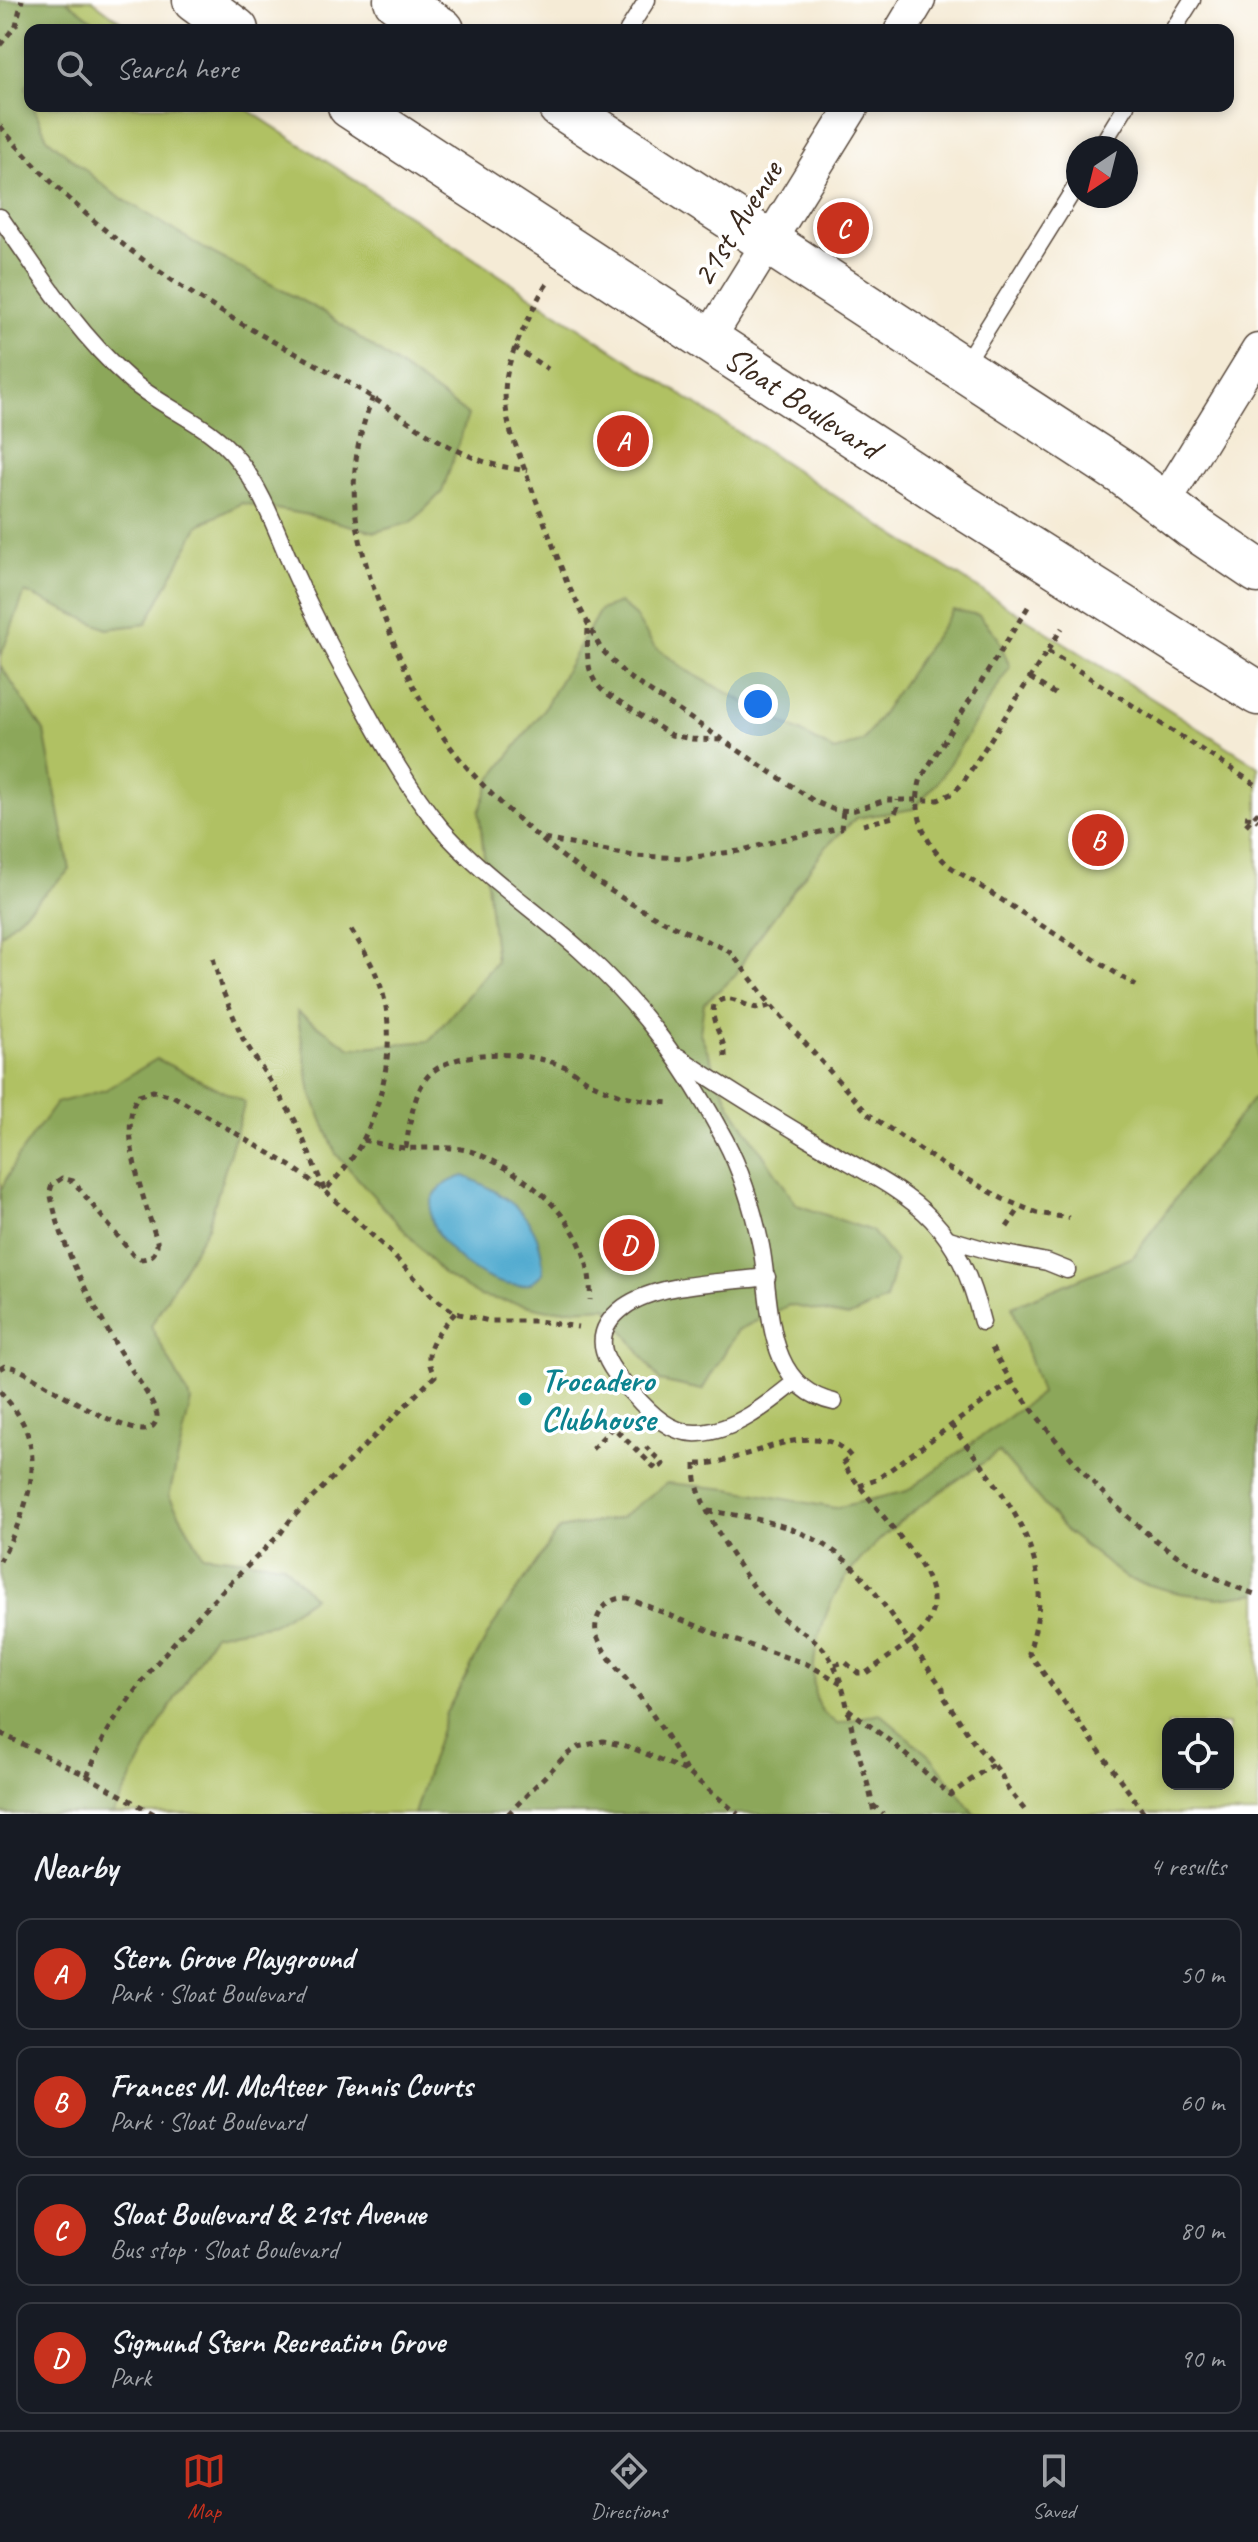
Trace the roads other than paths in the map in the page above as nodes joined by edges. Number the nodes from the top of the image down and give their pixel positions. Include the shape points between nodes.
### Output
1 (195, 0) edge
2 (396, 0) edge
3 (647, 0) edge
4 (919, 0) edge
5 (1192, 0) edge
6 (228, 24) edge
7 (433, 24) edge
8 (632, 24) edge
9 (905, 24) edge
10 (1177, 24) edge
11 (359, 112) edge
12 (576, 112) edge
13 (849, 112) edge
14 (1122, 112) edge
15 (1107, 136) edge
16 (1066, 202) edge
17 (0, 217) edge
18 (769, 243) junction
19 (708, 340) junction
20 (1258, 350) edge
21 (963, 369) junction
22 (1164, 503) junction
23 (1258, 571) edge
24 (1258, 693) edge
25 (675, 1053) junction
26 (949, 1239) junction
27 (1067, 1270) dead end
28 (767, 1277) junction
29 (982, 1322) road end
30 (795, 1382) junction
31 (834, 1402) dead end

1 - 6 main road
2 - 7 main road
3 - 8 lane
4 - 9 street
5 - 10 lane
11 - 19 main road, Sloat Boulevard
12 - 18 main road
13 - 18 street, 21st Avenue
14 - 15 lane
16 - 21 lane
17 - 25 lane via 107,358 145,393 193,419 237,458 346,674 439,826 470,860 579,949
18 - 19 street, 21st Avenue
18 - 21 main road
19 - 24 main road, Sloat Boulevard
20 - 22 street
21 - 22 main road
22 - 23 main road
25 - 26 lane via 892,1185
25 - 28 lane via 730,1150 753,1211
26 - 27 lane
26 - 29 lane via 963,1263
28 - 30 lane via 776,1345
28 - 30 lane via 663,1291 625,1306 604,1333 605,1360 645,1408 681,1432 715,1430 745,1418
30 - 31 lane

